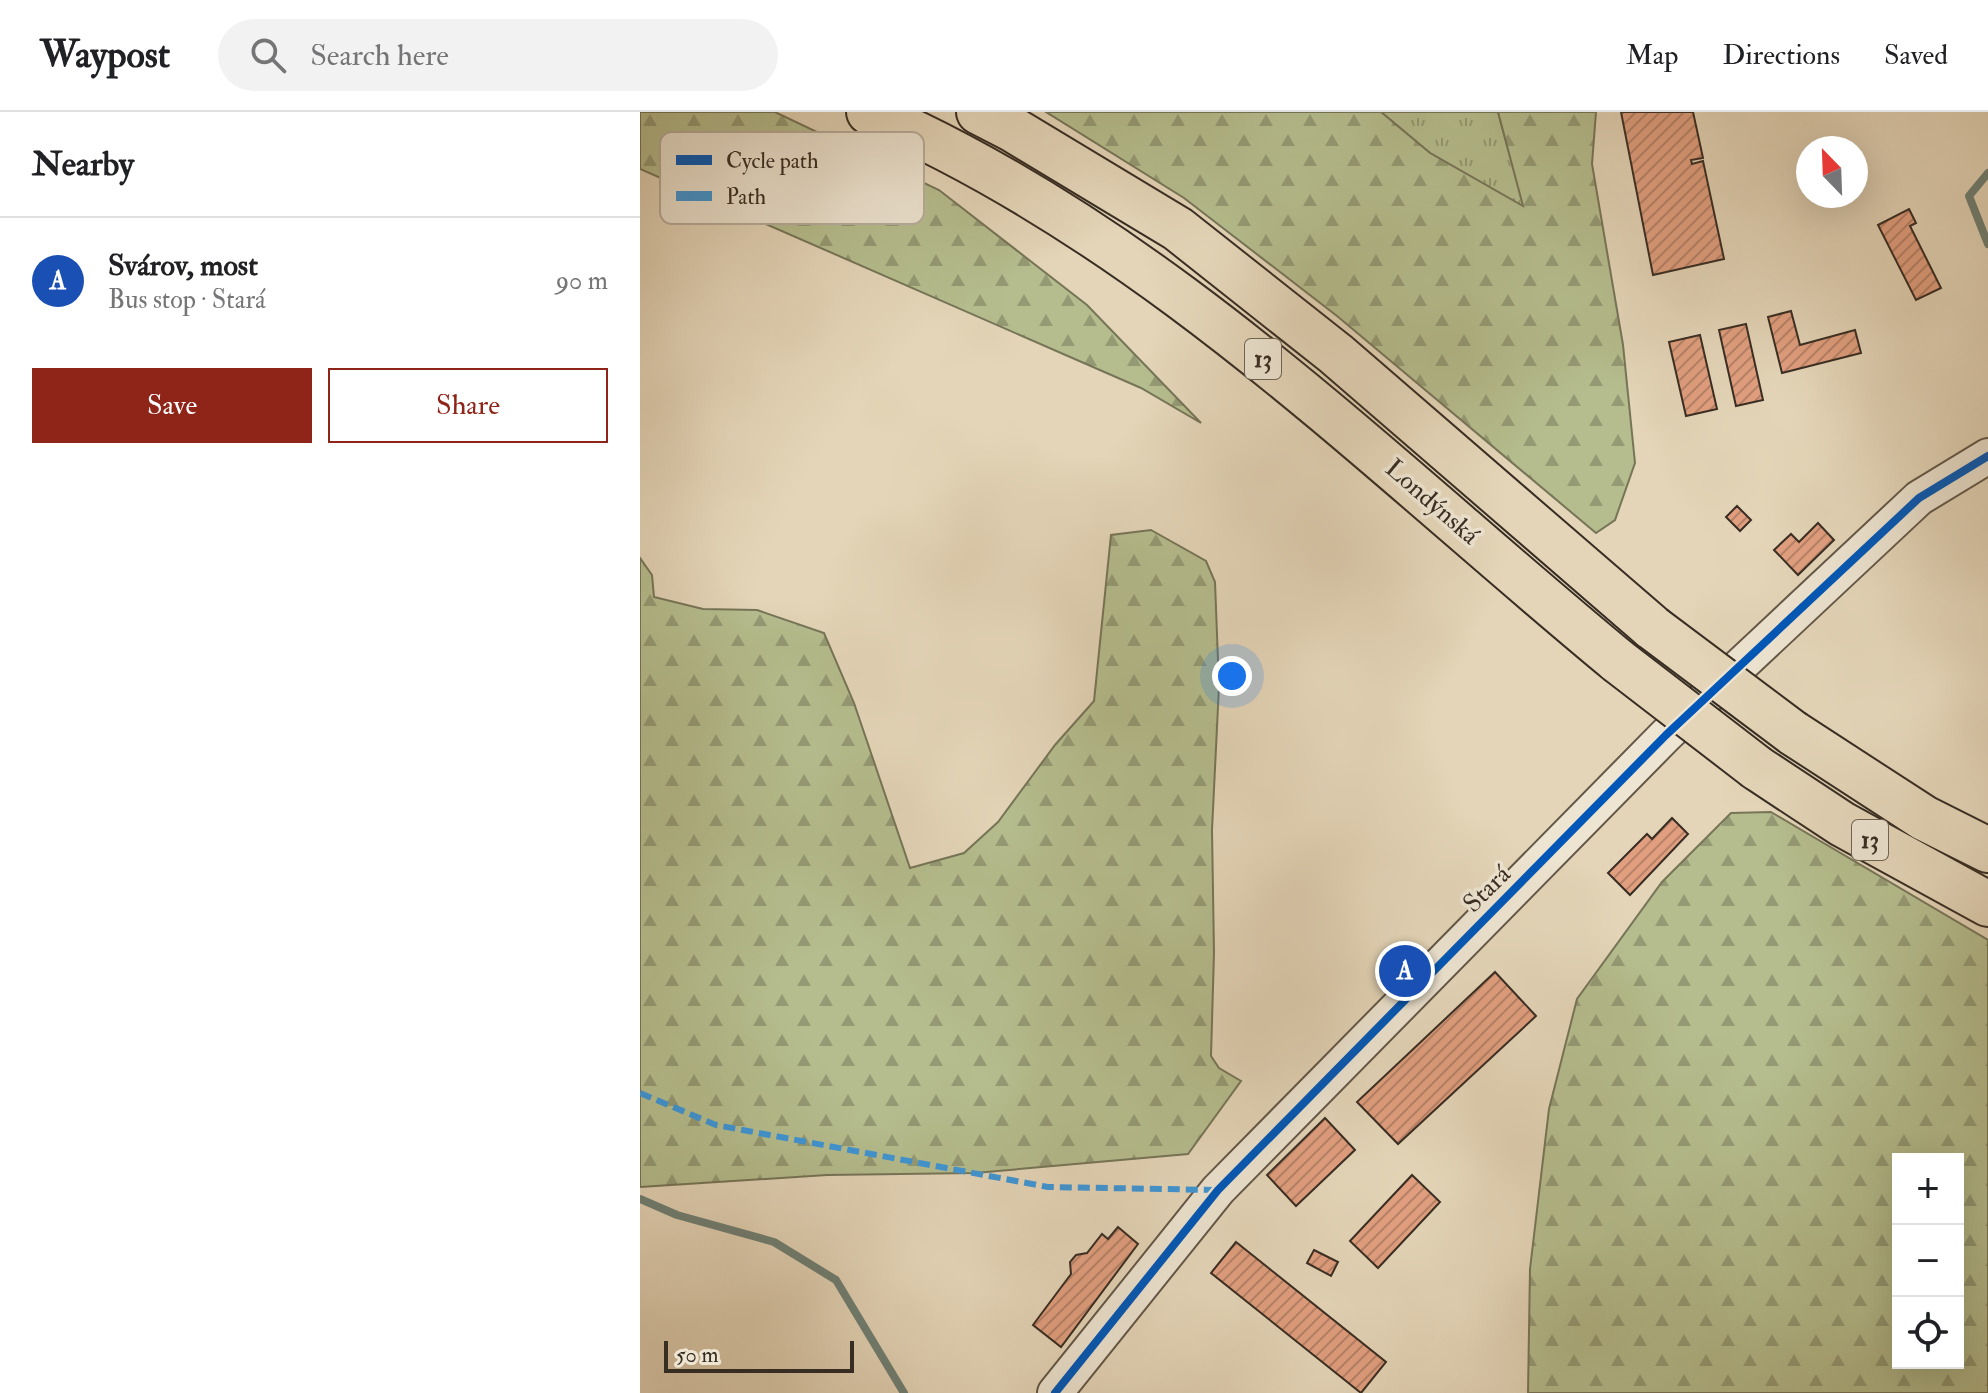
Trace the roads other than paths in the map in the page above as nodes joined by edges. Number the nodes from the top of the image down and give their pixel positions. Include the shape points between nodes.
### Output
1 (869, 112) edge
2 (979, 112) edge
3 (914, 132) edge
4 (924, 138) edge
5 (1988, 456) edge
6 (1988, 850) edge
7 (1988, 904) edge
8 (1055, 1393) edge

1 - 3 highway, Londýnská / 13, bridge
2 - 6 highway, Londýnská / 13, bridge via 1178,229 1336,354 1653,628 1793,733 1924,818
4 - 7 highway, Londýnská / 13, bridge via 1136,264 1311,397 1618,661 1757,768 1842,824
5 - 8 street, Stará via 1919,498 1666,735 1218,1190

